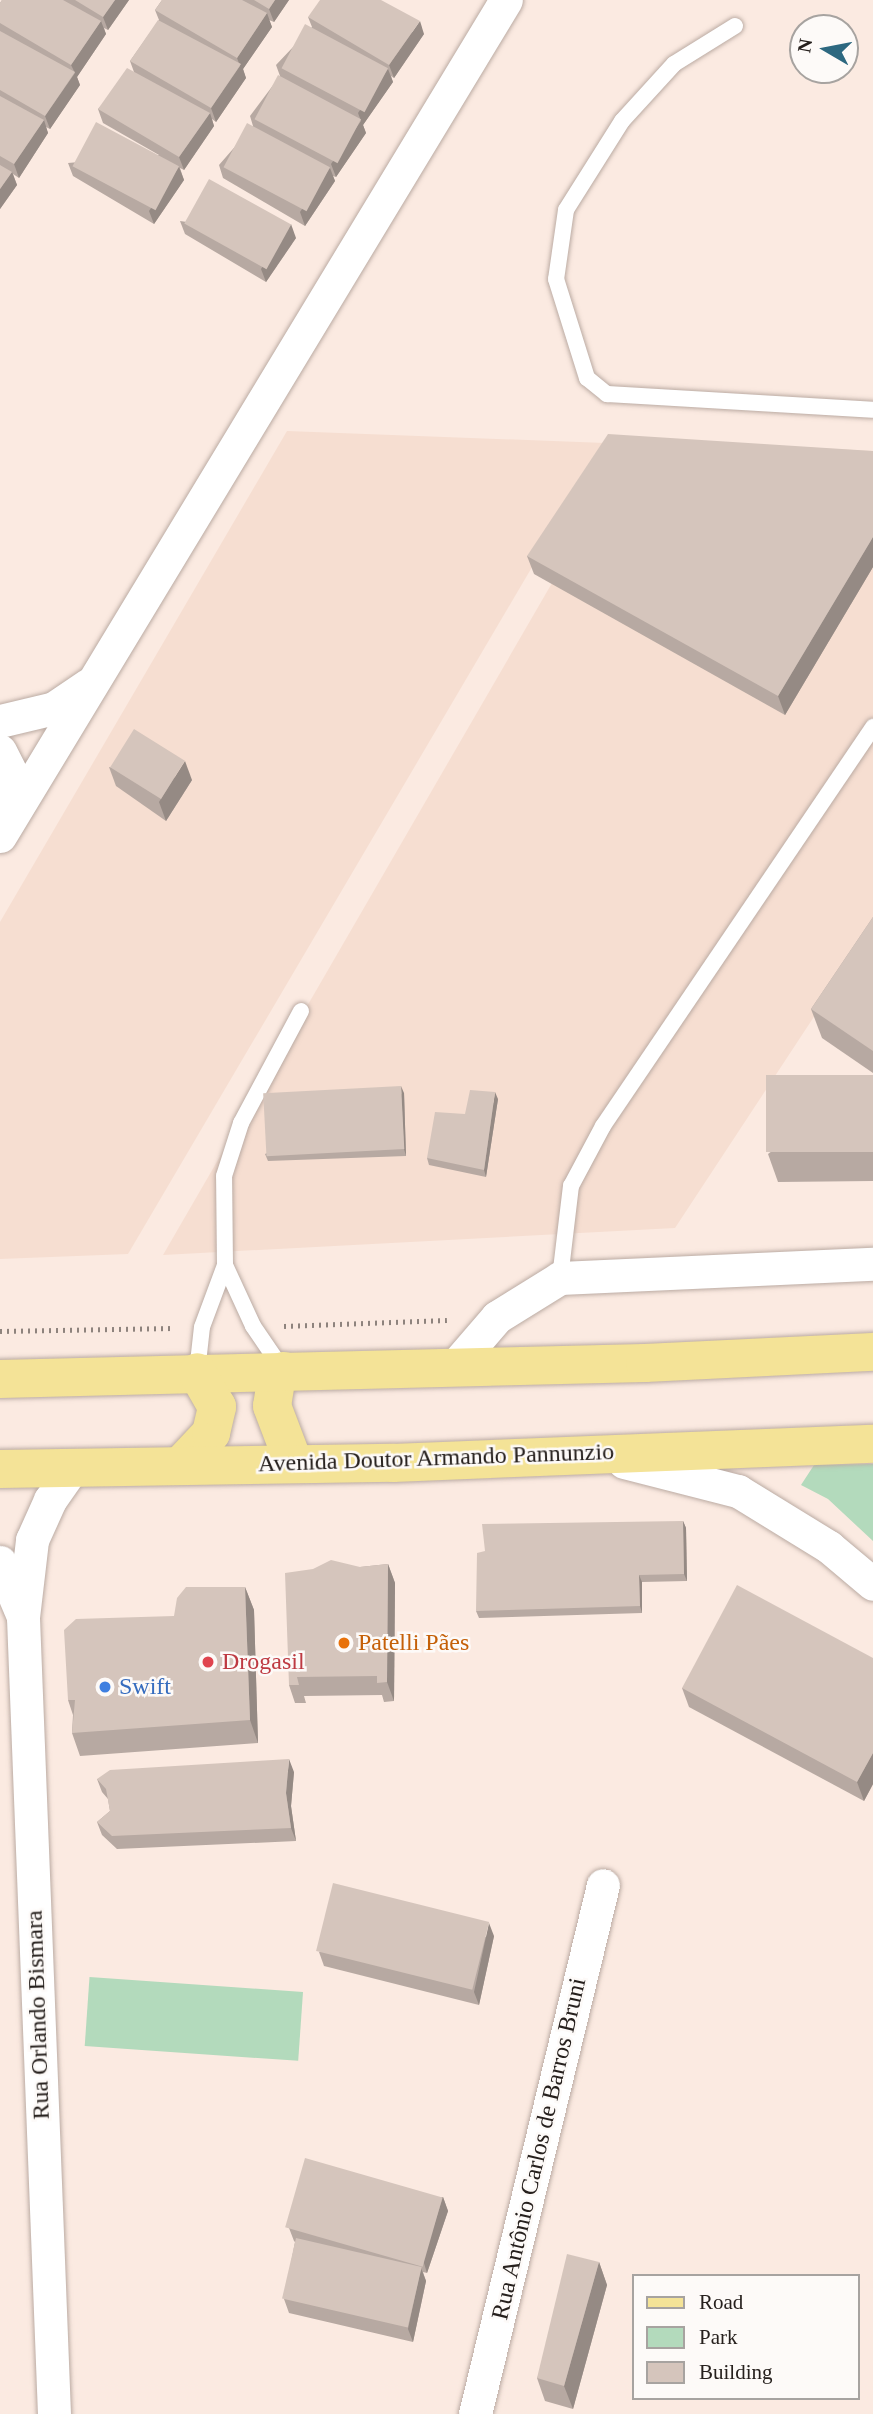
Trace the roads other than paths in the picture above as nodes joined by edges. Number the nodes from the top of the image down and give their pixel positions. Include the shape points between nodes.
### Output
1 (506, 0) edge
2 (735, 26) dead end
3 (873, 410) edge
4 (96, 679) junction
5 (0, 721) edge
6 (873, 727) edge
7 (0, 751) edge
8 (1, 834) edge
9 (301, 1011) dead end
10 (873, 1264) edge
11 (225, 1265) junction
12 (560, 1278) junction
13 (873, 1352) edge
14 (453, 1368) junction
15 (284, 1371) junction
16 (197, 1372) junction
17 (0, 1379) edge
18 (873, 1444) edge
19 (584, 1454) junction
20 (294, 1464) junction
21 (181, 1465) junction
22 (0, 1469) edge
23 (70, 1471) junction
24 (0, 1562) edge
25 (873, 1584) edge
26 (23, 1616) junction
27 (603, 1885) dead end
28 (54, 2414) edge
29 (475, 2414) edge

1 - 4 street
2 - 3 lane via 674,64 639,102 566,210 556,279 587,378 607,394
4 - 5 street via 54,708
4 - 8 street
6 - 12 lane via 603,1126 571,1186
7 - 8 street via 14,779
9 - 11 lane via 241,1123 224,1176
10 - 12 street
11 - 15 lane via 253,1326
11 - 16 lane via 202,1327
12 - 14 street via 497,1317
13 - 14 main road
14 - 15 main road
15 - 16 main road
15 - 20 main road via 275,1381 272,1406
16 - 17 main road
16 - 21 main road via 217,1407 211,1433
18 - 19 main road, Avenida Doutor Armando Pannunzio
19 - 20 main road, Avenida Doutor Armando Pannunzio
19 - 25 street via 738,1491 829,1547
20 - 21 main road, Avenida Doutor Armando Pannunzio
21 - 23 main road, Avenida Doutor Armando Pannunzio
22 - 23 main road, Avenida Doutor Armando Pannunzio
23 - 26 street, Rua Orlando Bismara via 50,1500 32,1540
24 - 26 street, Rua Orlando Bismara
26 - 28 street, Rua Orlando Bismara
27 - 29 street, Rua Antônio Carlos de Barros Bruni

